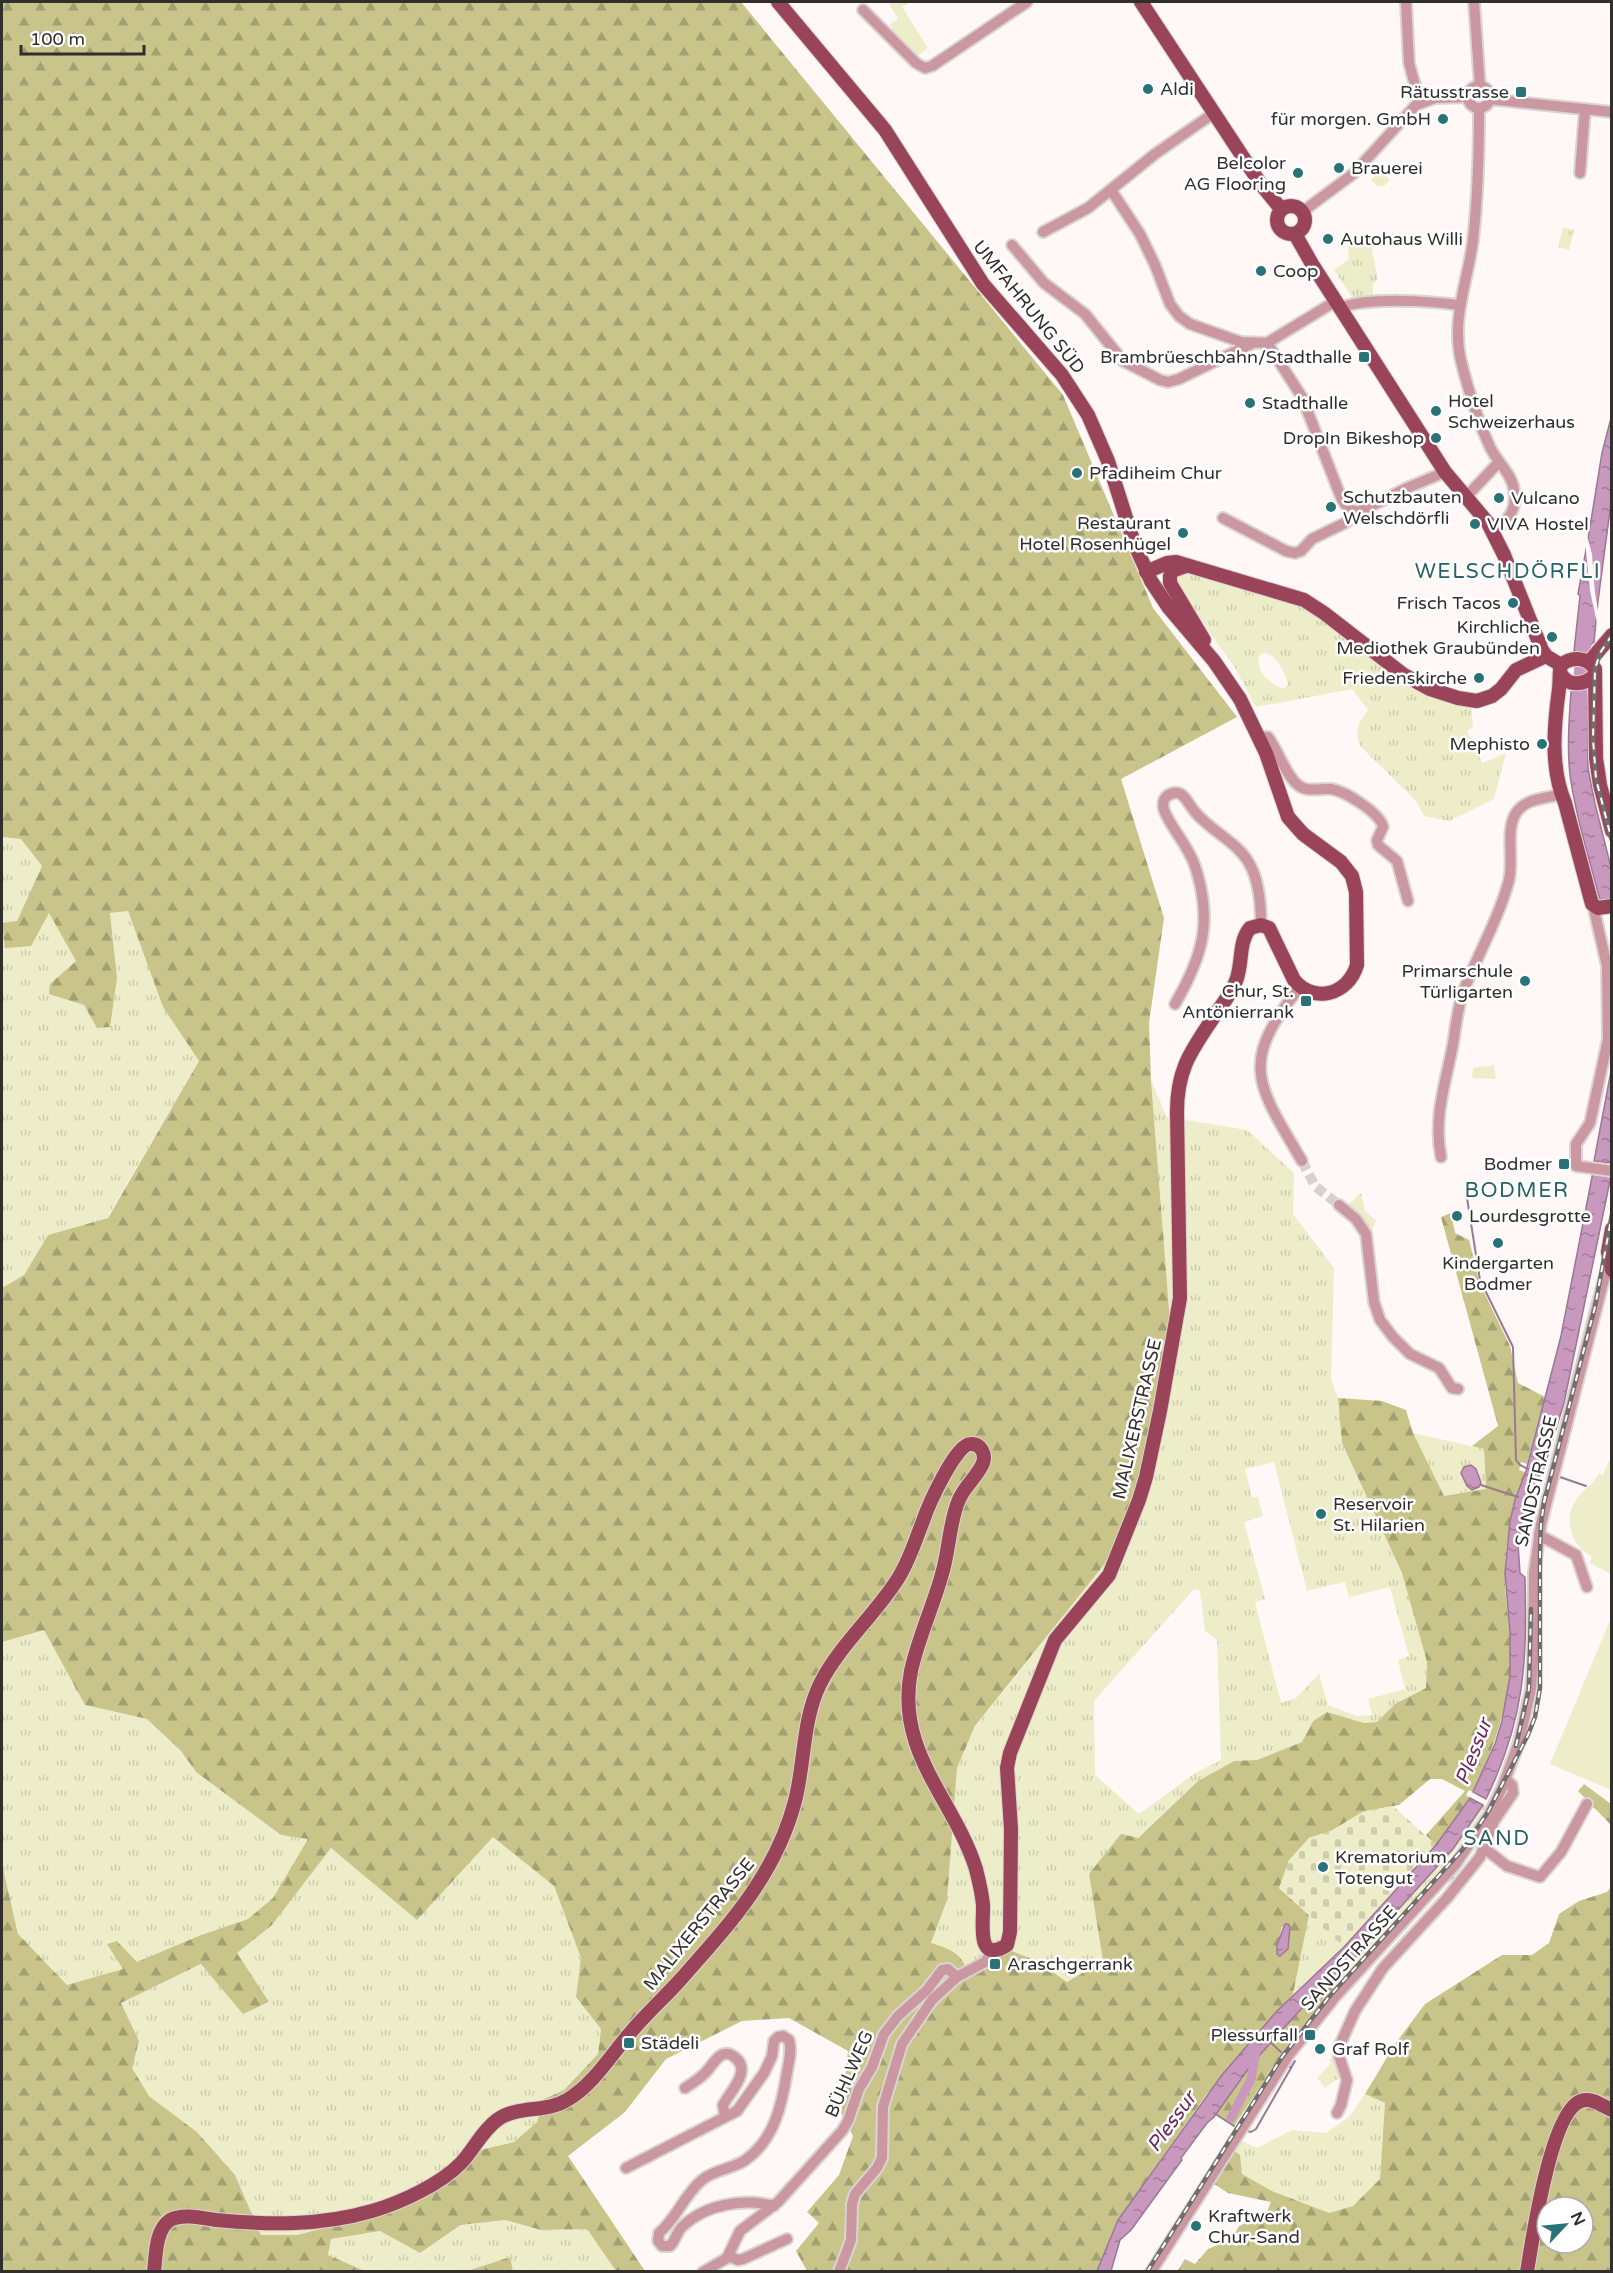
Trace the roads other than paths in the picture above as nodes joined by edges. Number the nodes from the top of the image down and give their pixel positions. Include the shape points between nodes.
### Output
1 (778, 2) edge
2 (1027, 2) edge
3 (1141, 2) edge
4 (1406, 2) edge
5 (1473, 2) edge
6 (863, 10) dead end
7 (1480, 87) junction
8 (1468, 97) junction
9 (1490, 99) junction
10 (1420, 103) junction
11 (1479, 108) junction
12 (1585, 109) junction
13 (1611, 112) edge
14 (1214, 113) junction
15 (1580, 173) dead end
16 (1111, 190) junction
17 (1281, 209) junction
18 (1302, 212) junction
19 (1043, 232) dead end
20 (1296, 234) junction
21 (1012, 245) dead end
22 (1338, 304) junction
23 (1459, 305) junction
24 (1267, 343) junction
25 (1251, 344) junction
26 (1499, 462) junction
27 (1445, 472) junction
28 (1467, 496) junction
29 (1355, 512) junction
30 (1223, 518) dead end
31 (1499, 526) dead end
32 (1186, 566) junction
33 (1146, 572) junction
34 (1611, 635) edge
35 (1546, 656) junction
36 (1214, 661) junction
37 (1591, 668) junction
38 (1566, 670) junction
39 (1259, 737) junction
40 (1561, 794) junction
41 (1611, 831) edge
42 (1408, 901) dead end
43 (1602, 906) edge
44 (1261, 925) junction
45 (1300, 987) junction
46 (1175, 1004) dead end
47 (1441, 1157) dead end
48 (1302, 1161) tunnel mouth
49 (1611, 1171) edge
50 (1339, 1204) tunnel mouth
51 (1611, 1229) edge
52 (1611, 1268) edge
53 (1458, 1389) dead end
54 (1539, 1535) junction
55 (1587, 1587) dead end
56 (1506, 1780) junction
57 (1587, 1804) dead end
58 (1484, 1848) junction
59 (993, 1950) junction
60 (957, 1977) junction
61 (685, 2088) dead end
62 (1611, 2110) edge
63 (1337, 2113) dead end
64 (724, 2117) junction
65 (626, 2168) dead end
66 (774, 2206) junction
67 (787, 2239) dead end
68 (728, 2256) junction
69 (154, 2271) edge
70 (703, 2271) edge
71 (839, 2271) edge
72 (1151, 2271) edge
73 (1527, 2271) edge

1 - 33 main road, UMFAHRUNG SÜD via 885,130 983,284 1075,393 1102,444
2 - 6 street via 925,68
3 - 14 main road
4 - 10 street via 1408,63
5 - 7 street
7 - 8 street via 1472,89
7 - 9 street
8 - 10 street via 1435,98
8 - 11 street via 1471,105
9 - 11 street
9 - 12 street
10 - 18 street via 1353,174
11 - 23 street via 1474,227
12 - 13 street
12 - 15 street
14 - 16 street
14 - 17 main road
16 - 19 street via 1085,211
16 - 25 street via 1140,234 1176,313 1194,326
17 - 18 main road via 1292,206
17 - 20 main road via 1276,218 1278,227 1286,234
18 - 20 main road via 1304,224
20 - 22 main road
21 - 25 street via 1044,283 1085,314 1120,358 1160,380 1179,379
22 - 23 street via 1403,301
22 - 24 street
22 - 27 main road
23 - 26 street via 1457,330 1462,363 1486,436
24 - 25 street
24 - 29 street via 1302,397 1339,494
26 - 28 street
26 - 31 street via 1515,492 1511,513
27 - 28 main road
27 - 29 street
28 - 35 main road via 1499,544
29 - 30 street via 1347,522 1313,538 1295,553
32 - 33 main road via 1171,562
32 - 35 main road via 1304,600 1404,675 1458,698 1477,701 1492,696 1516,670
32 - 36 main road via 1172,572 1171,586
33 - 36 main road via 1169,608
34 - 37 main road
35 - 38 main road
36 - 39 main road via 1240,699
37 - 38 main road
37 - 38 main road
37 - 41 main road via 1596,758
38 - 40 main road via 1555,734
39 - 42 street via 1268,737 1300,786 1346,793 1380,819 1383,827 1378,845 1397,861
39 - 45 main road via 1288,817 1299,831 1344,865 1356,888 1358,960 1353,976 1329,994 1313,994
40 - 43 main road
40 - 47 street via 1521,806 1513,819 1509,879 1458,1011 1439,1114
43 - 49 street via 1608,966 1608,1039 1590,1123 1576,1144 1576,1166
44 - 45 main road via 1272,931 1289,973
44 - 46 street via 1255,878 1246,859 1201,819 1182,795 1169,795 1163,808 1192,858 1204,918 1199,957
44 - 59 main road, MALIXERSTRASSE via 1245,934 1235,984 1188,1056 1179,1080 1176,1112 1180,1298 1149,1466 1109,1575 1055,1640 1010,1753 1009,1937 1004,1948
45 - 48 street via 1267,1035 1260,1070 1266,1098
50 - 53 street via 1366,1234 1374,1302 1380,1320 1405,1350 1440,1368 1452,1388
51 - 52 main road
52 - 54 street, SANDSTRASSE via 1604,1279
54 - 55 street via 1574,1553
54 - 56 street, SANDSTRASSE via 1534,1573 1531,1689
56 - 58 street via 1513,1792 1494,1821
56 - 72 street, SANDSTRASSE via 1489,1815 1455,1866 1288,2055
57 - 58 street via 1559,1855 1540,1877 1508,1866
58 - 63 street via 1448,1898 1383,1968 1358,2005 1340,2044 1347,2080
59 - 60 street via 985,1962
59 - 69 main road, MALIXERSTRASSE via 983,1940 982,1898 973,1862 920,1759 908,1710 912,1664 943,1574 956,1507 984,1462 980,1447 973,1444 963,1446 955,1456 897,1580 821,1681 807,1720 793,1808 767,1871 697,1960 585,2086 557,2105 500,2118 449,2173 380,2208 293,2225 181,2217 169,2221 156,2247
60 - 66 street, BÜHLWEG via 948,1969 942,1970 891,2025 879,2043 845,2127
60 - 71 street via 926,2008 900,2050 883,2107 882,2158 855,2194 851,2240
61 - 64 street via 721,2056 734,2056 742,2072 723,2105
62 - 73 main road via 1586,2100 1569,2111 1545,2176
64 - 65 street
64 - 66 street via 738,2109 762,2076 776,2038 788,2038 791,2049 785,2085 772,2129 745,2160 709,2176 694,2188 659,2233 658,2243 670,2246 684,2225 711,2210 738,2203
66 - 68 street, BÜHLWEG via 740,2232
67 - 68 street, BÜHLWEG via 743,2259
68 - 70 street, BÜHLWEG

